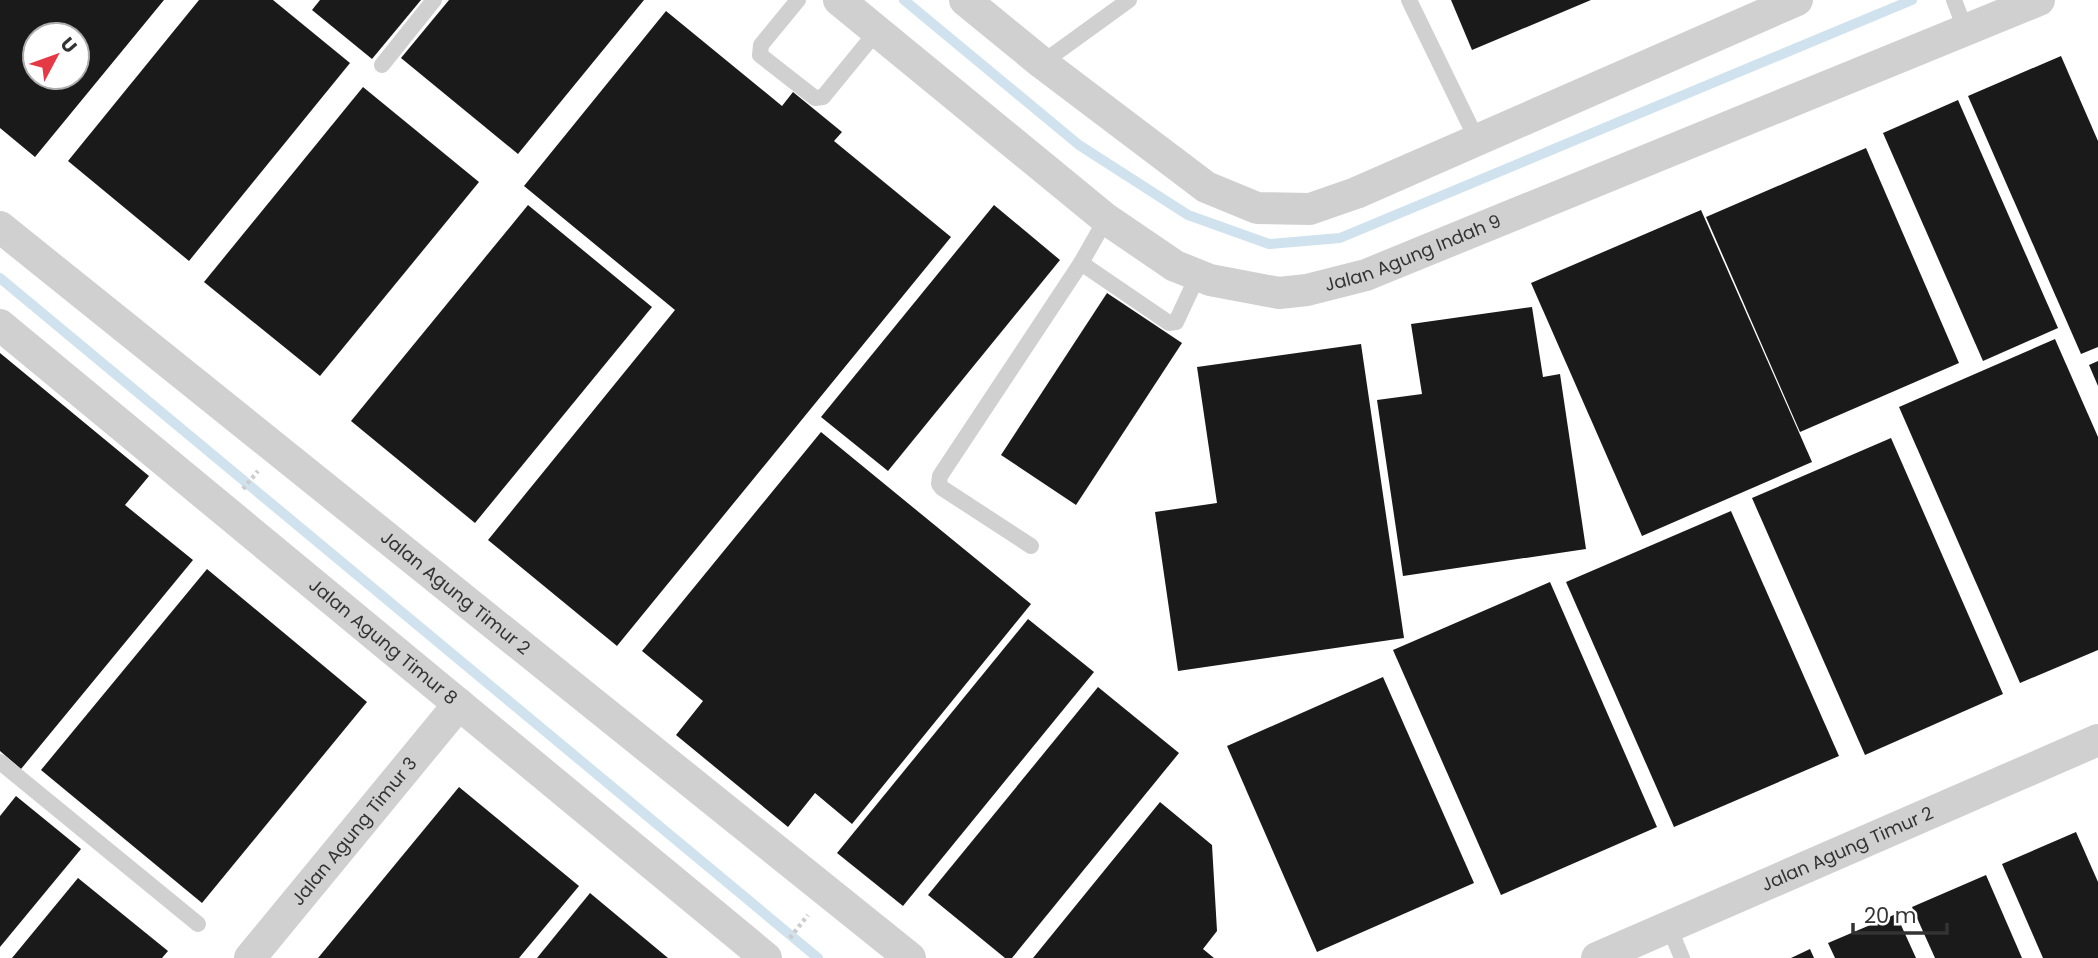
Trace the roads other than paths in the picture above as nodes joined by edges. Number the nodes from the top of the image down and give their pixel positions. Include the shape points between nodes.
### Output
1 (434, 0) edge
2 (798, 0) edge
3 (839, 0) edge
4 (965, 0) edge
5 (1409, 0) edge
6 (1797, 0) edge
7 (1954, 0) edge
8 (2039, 0) edge
9 (1123, 1) edge
10 (1965, 29) junction
11 (877, 31) junction
12 (1041, 63) junction
13 (382, 65) dead end
14 (1477, 140) junction
15 (1106, 219) junction
16 (0, 227) edge
17 (1081, 263) junction
18 (1198, 275) junction
19 (0, 324) edge
20 (1031, 546) dead end
21 (459, 704) junction
22 (2098, 740) edge
23 (0, 762) edge
24 (198, 924) dead end
25 (1669, 927) junction
26 (777, 950) edge
27 (250, 958) edge
28 (910, 958) edge
29 (1597, 958) edge
30 (1682, 958) edge

1 - 13 lane
2 - 11 lane via 761,45 760,55 815,99 823,97
3 - 11 street, Jalan Agung Indah 9
4 - 12 street
5 - 14 lane
6 - 14 street
7 - 10 lane
8 - 10 street, Jalan Agung Indah 9
9 - 12 lane
10 - 18 street, Jalan Agung Indah 9 via 1366,275 1279,293
11 - 15 street, Jalan Agung Indah 9
12 - 14 street via 1206,187 1257,208 1310,209
15 - 17 lane
15 - 18 street, Jalan Agung Indah 9 via 1175,266
16 - 28 street, Jalan Agung Timur 2
17 - 18 lane via 1169,323 1176,322
17 - 20 lane via 940,476 942,488
19 - 21 street, Jalan Agung Timur 8
21 - 26 street, Jalan Agung Timur 8
21 - 27 street, Jalan Agung Timur 3
22 - 25 street, Jalan Agung Timur 2
23 - 24 lane
25 - 29 street, Jalan Agung Timur 2
25 - 30 lane

